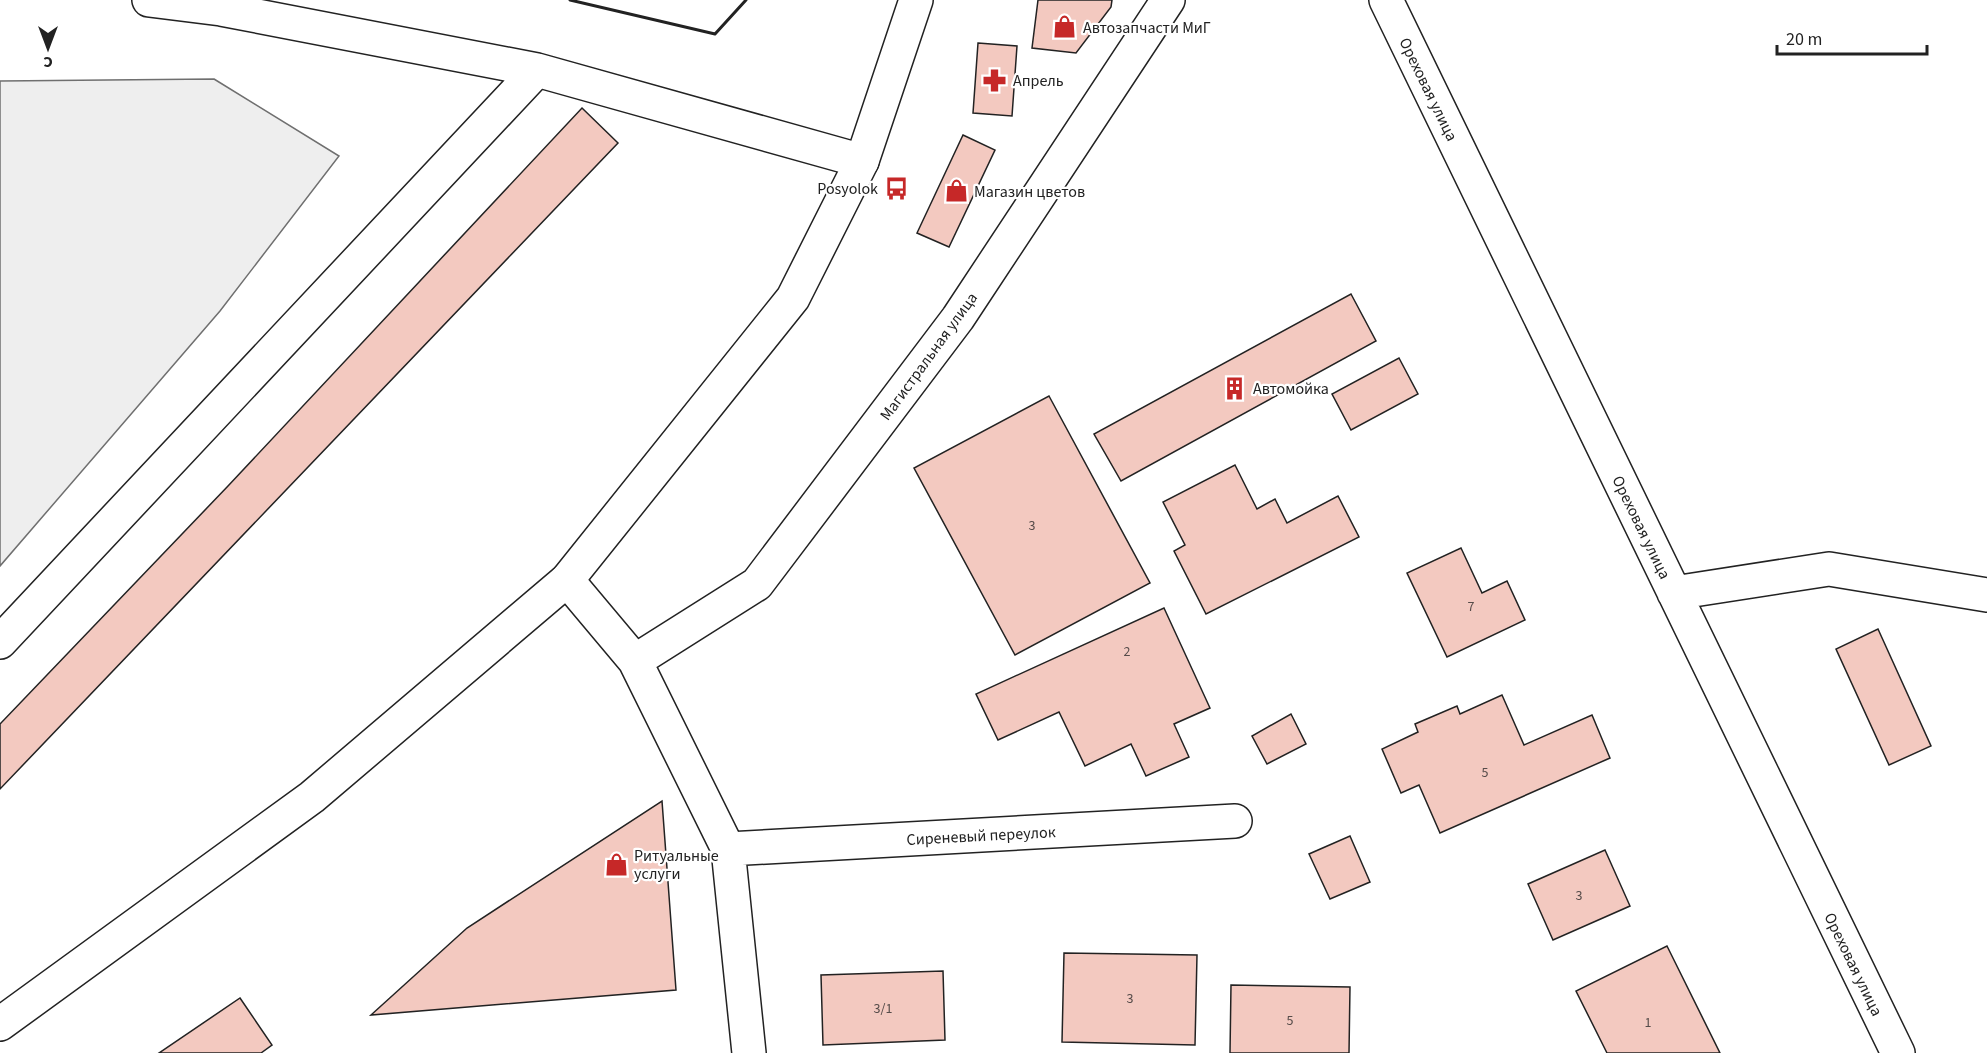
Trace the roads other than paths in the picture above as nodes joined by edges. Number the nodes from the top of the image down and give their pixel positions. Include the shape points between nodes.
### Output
1 (149, 0) edge
2 (916, 0) edge
3 (1168, 0) edge
4 (1386, 0) edge
5 (537, 70) junction
6 (862, 161) junction
7 (567, 580) junction
8 (1674, 593) junction
9 (1987, 595) edge
10 (0, 642) edge
11 (635, 661) junction
12 (1235, 821) dead end
13 (728, 849) junction
14 (0, 1024) edge
15 (749, 1053) edge
16 (1898, 1053) edge

1 - 5 street via 221,9
2 - 6 street
3 - 11 street, Магистральная улица via 958,318 757,584
4 - 8 street, Ореховая улица
5 - 6 street
5 - 10 street
6 - 7 street via 793,298
7 - 11 street
7 - 14 street via 312,797
8 - 9 street via 1829,569
8 - 16 street, Ореховая улица
11 - 13 street
12 - 13 street, Сиреневый переулок
13 - 15 street

